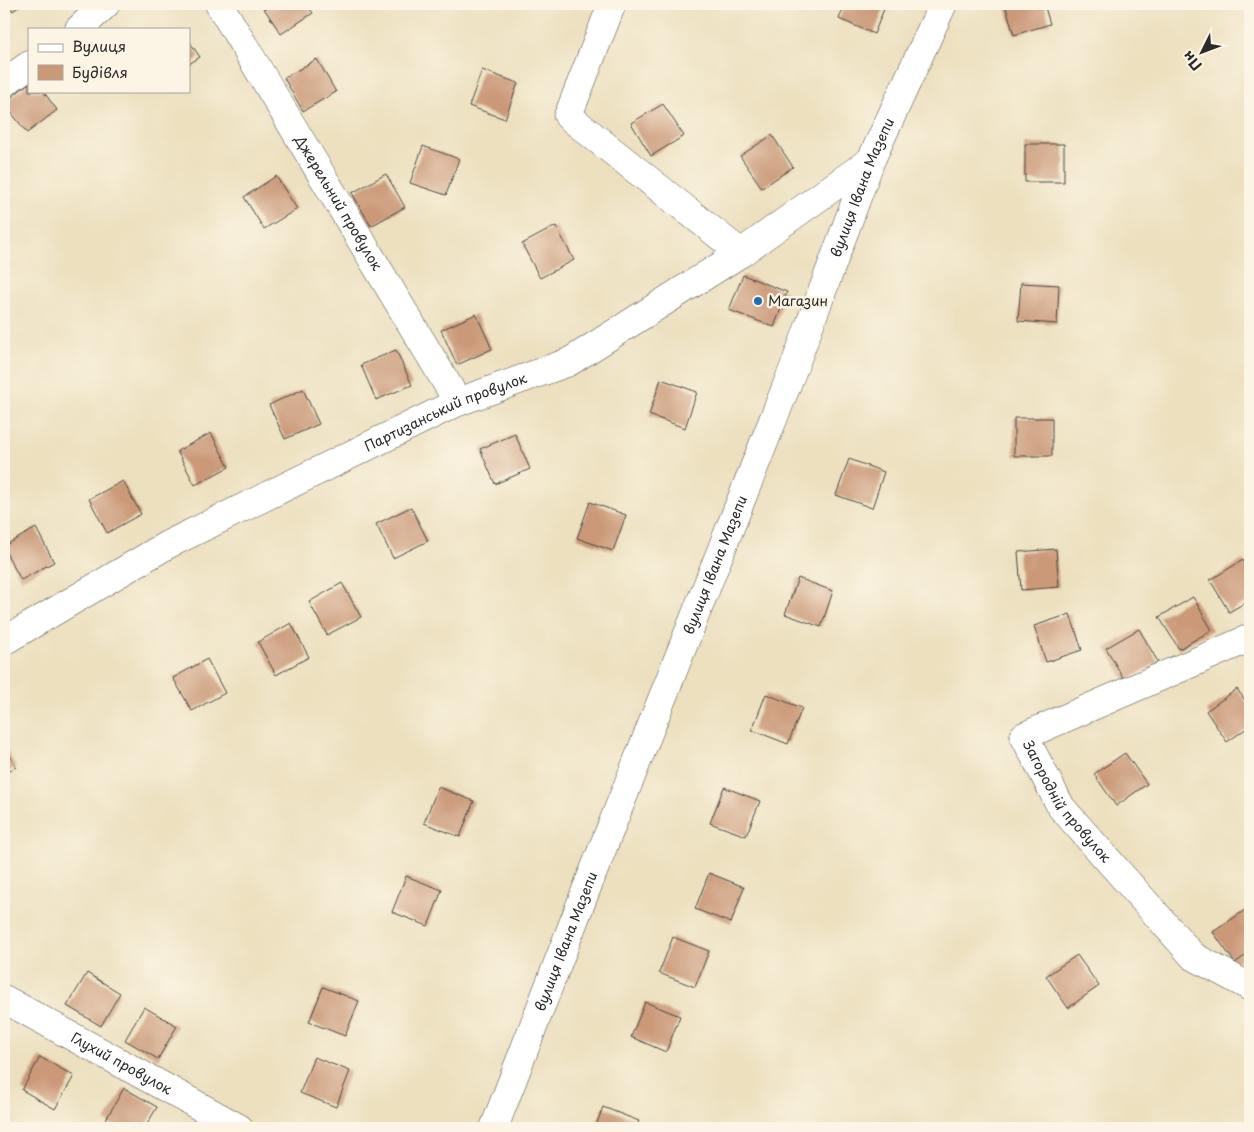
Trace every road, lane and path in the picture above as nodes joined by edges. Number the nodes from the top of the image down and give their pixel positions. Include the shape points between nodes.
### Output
1 (106, 4) edge
2 (219, 4) edge
3 (612, 4) edge
4 (943, 4) edge
5 (80, 28) edge
6 (28, 66) edge
7 (4, 83) edge
8 (871, 160) junction
9 (741, 252) junction
10 (458, 402) junction
11 (1250, 638) edge
12 (4, 641) edge
13 (1250, 986) edge
14 (4, 999) edge
15 (239, 1128) edge
16 (494, 1128) edge

1 - 5 street
2 - 10 street, Джерельний провулок
3 - 9 street via 568,116
4 - 8 street, вулиця Івана Мазепи
6 - 7 street
8 - 9 street, Партизанський провулок
8 - 16 street, вулиця Івана Мазепи via 794,367
9 - 10 street, Партизанський провулок via 569,362
10 - 12 street, Партизанський провулок via 167,546
11 - 13 street, Загородній провулок via 1024,736 1062,807 1193,956
14 - 15 street, Глухий провулок

